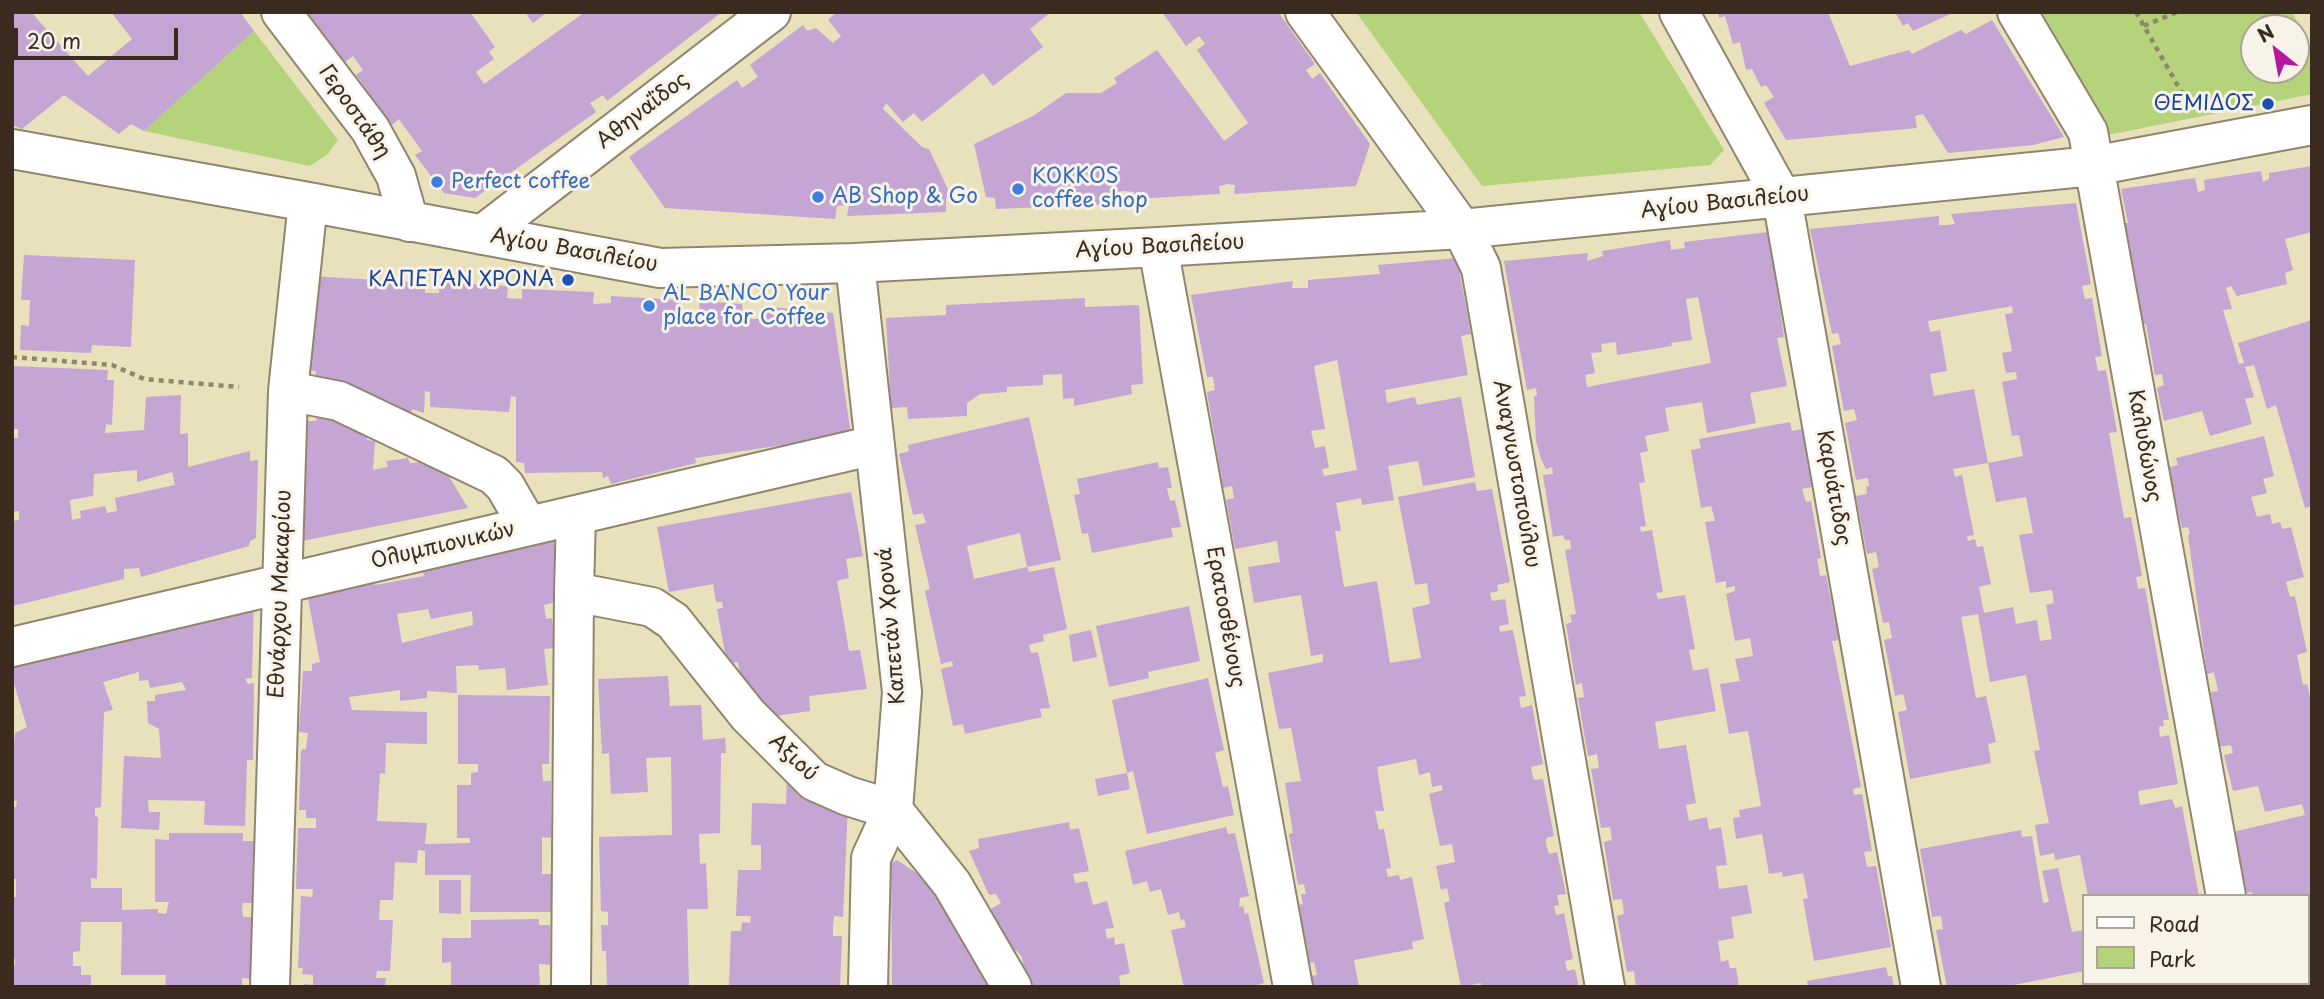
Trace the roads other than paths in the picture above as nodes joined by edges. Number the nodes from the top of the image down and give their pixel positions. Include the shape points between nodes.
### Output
1 (281, 12) edge
2 (771, 12) edge
3 (1305, 12) edge
4 (1679, 12) edge
5 (2017, 12) edge
6 (2312, 125) edge
7 (12, 149) edge
8 (2093, 166) junction
9 (1782, 198) junction
10 (308, 202) junction
11 (409, 222) junction
12 (1462, 229) junction
13 (482, 235) junction
14 (1158, 247) junction
15 (855, 262) junction
16 (288, 391) junction
17 (874, 445) junction
18 (576, 515) junction
19 (527, 527) junction
20 (282, 584) junction
21 (574, 592) junction
22 (12, 647) edge
23 (892, 810) junction
24 (2226, 894) edge
25 (270, 987) edge
26 (571, 987) edge
27 (868, 987) edge
28 (1012, 987) edge
29 (1293, 987) edge
30 (1605, 987) edge
31 (1921, 987) edge

1 - 11 street, Γεροστάθη via 370,129 396,176
2 - 13 street, Αθηναΐδος
3 - 12 street, Αναγνωστοπούλου
4 - 9 street, Καρυάτιδος
5 - 8 street, Καλυδώνος via 2088,132
6 - 8 street, Αγίου Βασιλείου
7 - 10 street, Αγίου Βασιλείου
8 - 9 street, Αγίου Βασιλείου
8 - 24 street, Καλυδώνος
9 - 12 street, Αγίου Βασιλείου
9 - 31 street, Καρυάτιδος
10 - 11 street, Αγίου Βασιλείου
10 - 16 street, Εθνάρχου Μακαρίου
11 - 13 street, Αγίου Βασιλείου
12 - 14 street, Αγίου Βασιλείου
12 - 30 street, Αναγνωστοπούλου via 1480,268
13 - 15 street, Αγίου Βασιλείου via 660,268
14 - 15 street, Αγίου Βασιλείου
14 - 29 street, Ερατοσθένους
15 - 17 street, Καπετάν Χρονά
16 - 19 street via 339,401 494,475
16 - 20 street, Εθνάρχου Μακαρίου
17 - 18 street, Ολυμπιονικών
17 - 23 street, Καπετάν Χρονά via 902,692
18 - 19 street, Ολυμπιονικών
18 - 21 street
19 - 20 street, Ολυμπιονικών
20 - 22 street, Ολυμπιονικών
20 - 25 street, Εθνάρχου Μακαρίου
21 - 23 street, Αξιού via 652,607 673,621 748,715 814,781
21 - 26 street
23 - 27 street, Καπετάν Χρονά via 872,858
23 - 28 street via 952,884

